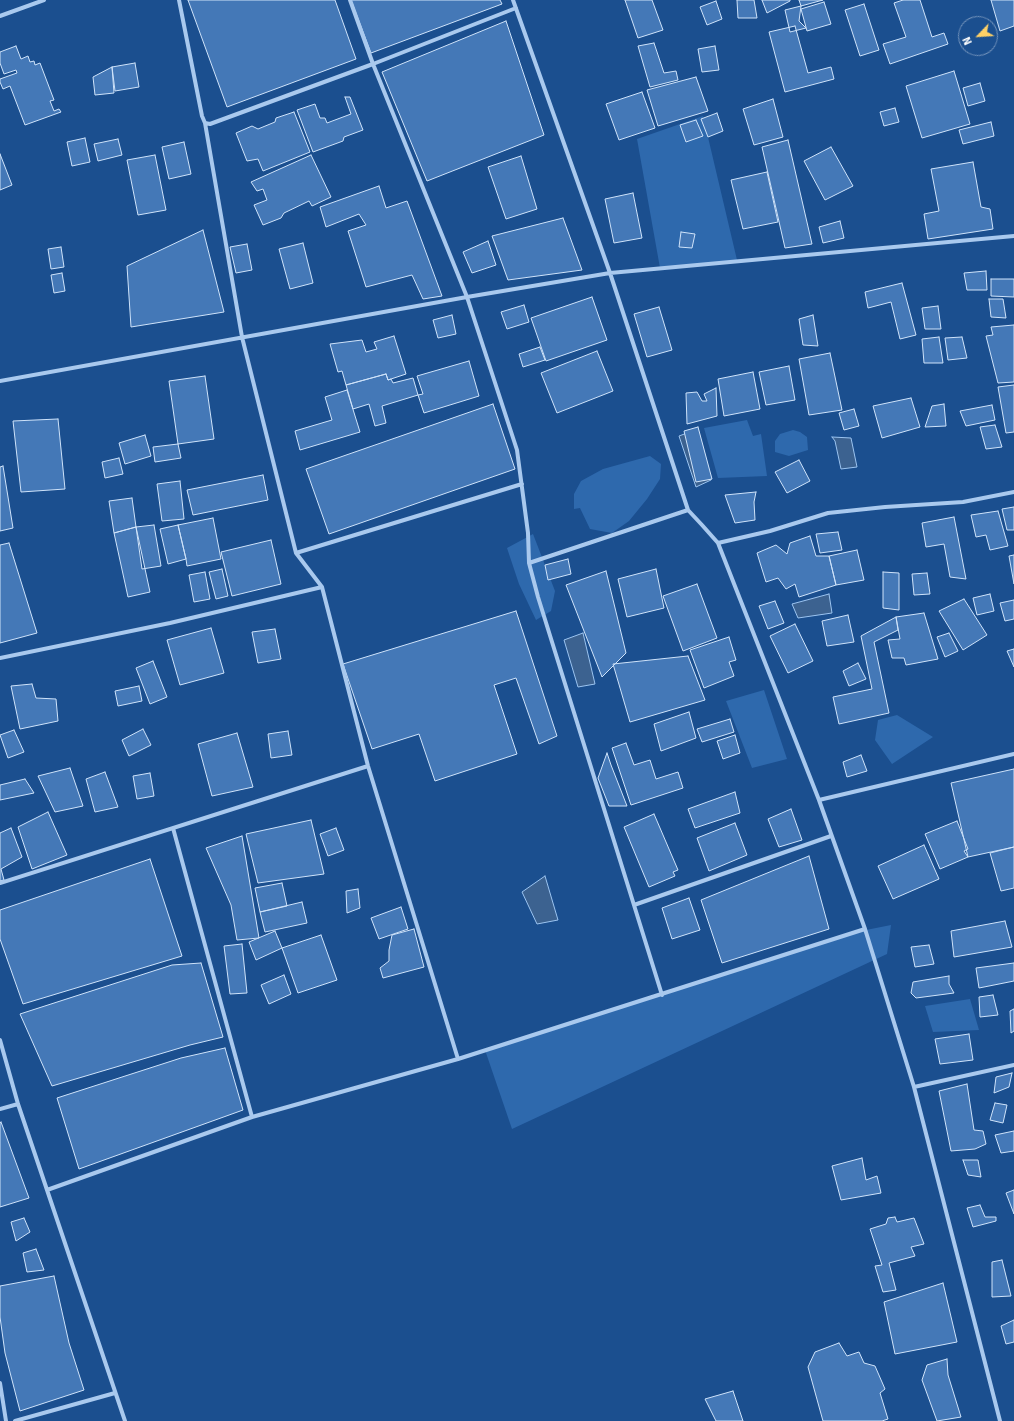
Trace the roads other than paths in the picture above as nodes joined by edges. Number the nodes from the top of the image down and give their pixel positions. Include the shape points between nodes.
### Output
1 (44, 0) edge
2 (179, 0) edge
3 (350, 0) edge
4 (513, 0) edge
5 (516, 8) junction
6 (0, 16) edge
7 (373, 64) junction
8 (205, 123) junction
9 (1014, 236) edge
10 (610, 273) junction
11 (467, 297) junction
12 (242, 337) junction
13 (0, 381) edge
14 (522, 484) junction
15 (1014, 492) edge
16 (688, 510) junction
17 (718, 544) junction
18 (296, 553) junction
19 (529, 563) junction
20 (322, 587) junction
21 (0, 658) edge
22 (1014, 754) edge
23 (368, 766) junction
24 (818, 800) junction
25 (173, 828) junction
26 (831, 836) junction
27 (0, 883) edge
28 (634, 905) junction
29 (865, 929) junction
30 (662, 994) junction
31 (0, 1040) edge
32 (458, 1059) junction
33 (1014, 1065) edge
34 (914, 1087) junction
35 (18, 1104) junction
36 (0, 1109) edge
37 (252, 1117) junction
38 (47, 1190) junction
39 (0, 1383) edge
40 (115, 1393) junction
41 (6, 1421) edge
42 (15, 1421) edge
43 (125, 1421) edge
44 (1000, 1421) edge

1 - 6 street
2 - 8 street
3 - 7 street
4 - 5 street
5 - 7 street
5 - 10 street
7 - 8 street via 210,124
7 - 11 street
8 - 12 street
9 - 10 street
10 - 11 street
10 - 16 street
11 - 12 street
11 - 14 street via 517,450
12 - 13 street
12 - 18 street
14 - 18 street
14 - 19 street
15 - 17 street via 963,502 828,513
16 - 17 street
16 - 19 street
17 - 24 street
18 - 20 street
19 - 28 street via 575,720
20 - 21 street via 170,623
20 - 23 street
22 - 24 street
23 - 25 street
23 - 32 street
24 - 26 street
25 - 27 street
25 - 37 street
26 - 28 street
26 - 29 street
28 - 30 street
29 - 30 street
29 - 34 street
30 - 32 street
31 - 35 street
32 - 37 street
33 - 34 street
34 - 44 street
35 - 36 street
35 - 38 street
37 - 38 street
38 - 40 street
39 - 41 street
40 - 42 street
40 - 43 street

